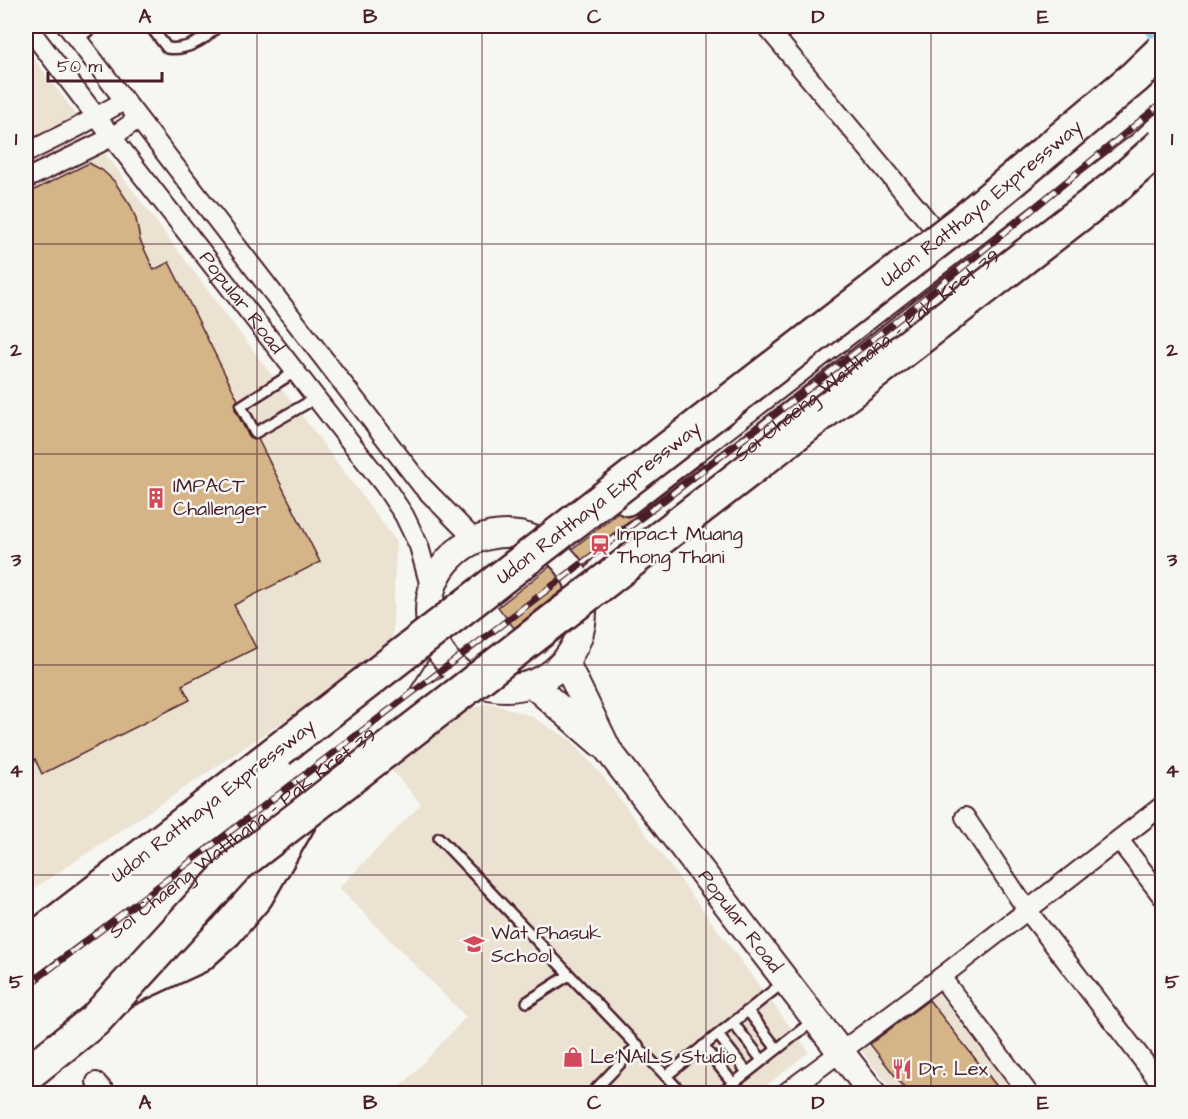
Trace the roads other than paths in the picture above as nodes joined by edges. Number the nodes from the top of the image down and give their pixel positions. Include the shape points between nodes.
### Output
1 (27, 26) edge
2 (94, 26) edge
3 (150, 26) edge
4 (197, 26) edge
5 (218, 26) edge
6 (766, 26) edge
7 (72, 32) edge
8 (206, 37) junction
9 (1162, 51) edge
10 (1162, 82) edge
11 (124, 101) junction
12 (96, 117) junction
13 (138, 119) junction
14 (1162, 126) edge
15 (112, 137) junction
16 (1162, 145) edge
17 (26, 153) edge
18 (26, 178) edge
19 (941, 237) junction
20 (296, 371) junction
21 (316, 398) junction
22 (474, 540) junction
23 (541, 542) junction
24 (430, 590) junction
25 (582, 597) junction
26 (431, 631) junction
27 (565, 661) junction
28 (470, 679) junction
29 (532, 684) junction
30 (608, 750) junction
31 (333, 762) junction
32 (1162, 806) edge
33 (965, 817) dead end
34 (439, 838) dead end
35 (1119, 840) junction
36 (127, 867) junction
37 (235, 867) junction
38 (1162, 896) edge
39 (1028, 910) junction
40 (26, 917) edge
41 (26, 946) edge
42 (26, 965) edge
43 (569, 975) junction
44 (940, 977) junction
45 (786, 981) junction
46 (26, 1001) edge
47 (527, 1002) dead end
48 (748, 1011) junction
49 (815, 1019) junction
50 (26, 1022) edge
51 (733, 1023) junction
52 (718, 1035) junction
53 (638, 1045) junction
54 (703, 1046) junction
55 (777, 1049) junction
56 (840, 1050) junction
57 (26, 1052) edge
58 (762, 1060) junction
59 (747, 1072) junction
60 (26, 1075) edge
61 (666, 1076) junction
62 (733, 1083) junction
63 (1162, 1085) edge
64 (591, 1094) edge
65 (683, 1094) edge
66 (720, 1094) edge
67 (784, 1094) edge
68 (873, 1094) edge
69 (1029, 1094) edge

1 - 12 street, Popular Road
2 - 7 lane
3 - 8 lane via 167,48 178,49
4 - 8 lane
5 - 8 lane
6 - 19 street
7 - 11 street, Popular Road
9 - 19 highway, Udon Ratthaya Expressway, bridge
10 - 23 main road, Soi Chaeng Watthana - Pak Kret 39 via 1105,132 602,521 568,537
11 - 12 street
11 - 13 street, Popular Road
12 - 15 street, Popular Road
12 - 17 street
13 - 15 street
13 - 22 street, Popular Road via 422,486
14 - 25 main road, Soi Chaeng Watthana - Pak Kret 39 via 615,550
15 - 18 street
15 - 20 street, Popular Road
16 - 37 highway, bridge via 1116,186
19 - 36 highway, Udon Ratthaya Expressway, bridge
20 - 21 street, Popular Road
20 - 21 lane via 241,406 255,433
21 - 24 street, Popular Road via 404,515 419,546
22 - 23 main road, Soi Chaeng Watthana - Pak Kret 39 via 508,533
22 - 24 main road, Soi Chaeng Watthana - Pak Kret 39 via 455,552 440,569
23 - 25 main road, Soi Chaeng Watthana - Pak Kret 39 via 560,555 574,574
24 - 26 main road, Soi Chaeng Watthana - Pak Kret 39
25 - 27 main road, Soi Chaeng Watthana - Pak Kret 39 via 583,620 577,642
26 - 28 main road, Soi Chaeng Watthana - Pak Kret 39 via 445,659
26 - 42 main road, Soi Chaeng Watthana - Pak Kret 39 via 380,702
27 - 29 main road, Soi Chaeng Watthana - Pak Kret 39
27 - 30 main road
28 - 29 main road, Soi Chaeng Watthana - Pak Kret 39 via 500,688
28 - 31 main road, Soi Chaeng Watthana - Pak Kret 39 via 404,712
29 - 30 main road
30 - 45 main road, Popular Road
31 - 46 main road, Soi Chaeng Watthana - Pak Kret 39
31 - 57 highway via 256,896 226,931 198,956 75,1013
32 - 35 street
33 - 39 street
34 - 43 lane
35 - 38 street
35 - 39 street
36 - 40 highway
36 - 41 highway, Udon Ratthaya Expressway
37 - 50 highway, bridge
37 - 60 highway, bridge via 95,1020
39 - 44 street
39 - 63 street
43 - 47 lane
43 - 53 lane
44 - 56 street
44 - 69 street
45 - 48 lane
45 - 49 main road, Popular Road
48 - 51 lane
48 - 55 lane
49 - 55 lane
49 - 56 main road, Popular Road
51 - 52 lane
51 - 58 lane
52 - 54 lane
52 - 59 lane
53 - 61 lane
53 - 64 lane
54 - 61 lane
54 - 62 lane
55 - 58 lane
56 - 67 street
56 - 68 main road, Popular Road
58 - 59 lane
59 - 62 lane
61 - 65 lane
62 - 66 lane

